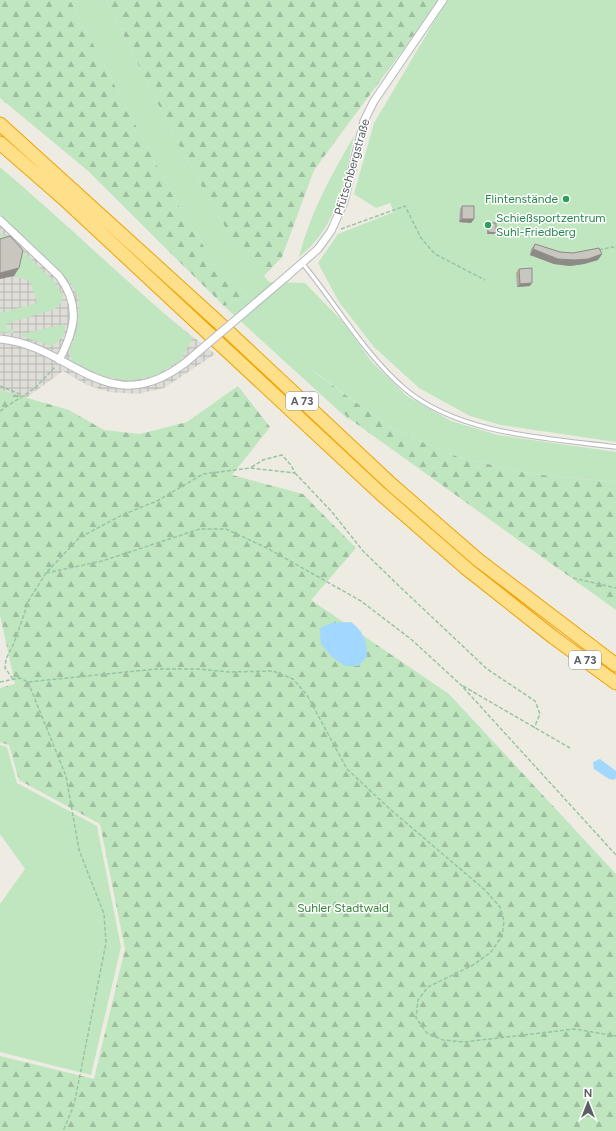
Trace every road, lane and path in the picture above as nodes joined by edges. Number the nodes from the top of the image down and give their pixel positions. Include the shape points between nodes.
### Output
1 (443, 0) edge
2 (0, 124) edge
3 (0, 142) edge
4 (0, 220) edge
5 (331, 231) junction
6 (616, 248) edge
7 (595, 251) edge
8 (303, 264) junction
9 (485, 280) dead end
10 (0, 339) edge
11 (59, 360) junction
12 (0, 386) edge
13 (23, 395) junction
14 (0, 411) edge
15 (616, 447) edge
16 (250, 468) junction
17 (295, 473) junction
18 (46, 573) junction
19 (573, 578) dead end
20 (616, 588) edge
21 (616, 665) edge
22 (13, 679) junction
23 (0, 682) edge
24 (28, 682) junction
25 (616, 683) edge
26 (461, 685) junction
27 (534, 728) junction
28 (570, 748) dead end
29 (616, 855) edge
30 (616, 1036) edge
31 (63, 1131) edge

1 - 5 street, Pfütschbergstraße via 374,101 364,121 344,202
2 - 21 highway, A 73 via 217,321 392,485 477,559
3 - 25 highway, A 73 via 381,494 467,569
4 - 11 street via 60,276 67,286 72,299 73,325
5 - 8 street, Pfütschbergstraße via 327,239
5 - 9 path via 405,206 421,238 435,254
6 - 7 path
8 - 11 street, Pfütschbergstraße, bridge via 185,363 151,383 124,385 95,378
8 - 15 lane via 372,354 405,389 428,404 452,418 501,431
10 - 11 street, Pfütschbergstraße via 20,342
11 - 13 path via 45,380
12 - 13 path
13 - 14 path
16 - 17 path
16 - 17 path via 264,460 282,455
16 - 18 path via 202,474 157,501 122,515 79,538
17 - 27 path via 364,550 465,650 535,701 540,714
18 - 22 path via 29,600 6,659 5,668
18 - 26 path via 102,561 200,529 226,529 311,571 361,601 412,640
19 - 20 path
22 - 23 path
22 - 24 path via 20,678
24 - 30 path via 156,669 199,668 229,672 273,671 293,679 307,695 347,769 485,890 500,907 504,921 502,936 491,952 473,965 428,987 418,1000 416,1018 427,1033 443,1040 464,1042 575,1029
24 - 31 path via 66,776 79,850 104,914 106,943 74,1105
26 - 27 path
26 - 29 path
27 - 28 path

